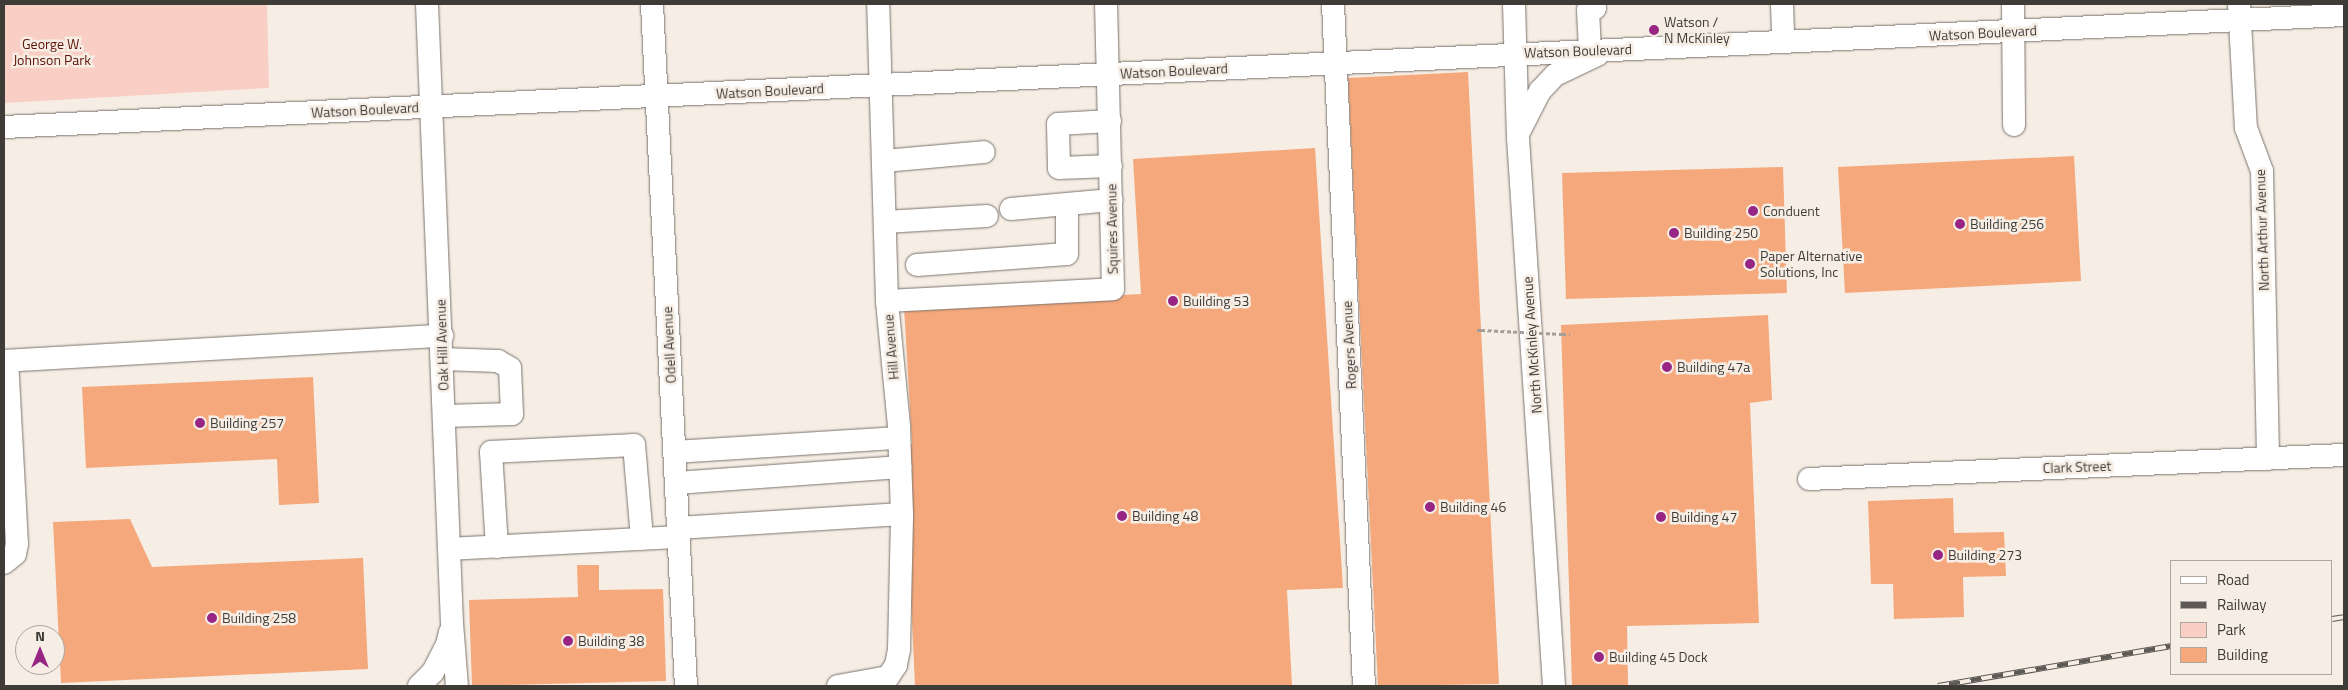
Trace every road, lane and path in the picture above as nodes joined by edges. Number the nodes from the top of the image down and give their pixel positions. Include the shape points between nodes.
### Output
1 (426, 4) edge
2 (652, 4) edge
3 (878, 4) edge
4 (1106, 4) edge
5 (1333, 4) edge
6 (1514, 4) edge
7 (1782, 4) edge
8 (2013, 4) edge
9 (1583, 6) edge
10 (2239, 12) edge
11 (2344, 15) edge
12 (2014, 32) junction
13 (1783, 42) junction
14 (1598, 51) junction
15 (1516, 53) junction
16 (1336, 62) junction
17 (1108, 74) junction
18 (882, 85) junction
19 (656, 96) junction
20 (431, 106) junction
21 (1110, 121) junction
22 (2014, 125) dead end
23 (4, 128) edge
24 (1518, 138) junction
25 (984, 152) dead end
26 (884, 161) junction
27 (1111, 166) junction
28 (1112, 200) junction
29 (1067, 204) junction
30 (1011, 209) dead end
31 (987, 216) dead end
32 (885, 222) junction
33 (917, 265) dead end
34 (887, 302) junction
35 (1477, 330) dead end
36 (1570, 334) dead end
37 (442, 336) junction
38 (442, 359) junction
39 (5, 361) edge
40 (445, 416) junction
41 (899, 438) junction
42 (674, 452) junction
43 (2344, 455) edge
44 (2268, 459) junction
45 (900, 467) junction
46 (1809, 478) dead end
47 (676, 483) junction
48 (902, 514) junction
49 (678, 533) junction
50 (642, 539) junction
51 (497, 547) junction
52 (449, 549) junction
53 (4, 563) edge
54 (452, 623) junction
55 (419, 686) edge
56 (457, 686) edge
57 (686, 686) edge
58 (838, 686) edge
59 (1364, 686) edge
60 (1554, 686) edge

1 - 20 street, Oak Hill Avenue
2 - 19 street, Odell Avenue
3 - 18 street, Hill Avenue
4 - 17 street, Squires Avenue
5 - 16 street, Rogers Avenue
6 - 15 street, North McKinley Avenue
7 - 13 street
8 - 12 street
9 - 14 street
10 - 11 street, Watson Boulevard
10 - 12 street, Watson Boulevard
10 - 44 street, North Arthur Avenue via 2246,128 2262,171
12 - 13 street, Watson Boulevard
12 - 22 street
13 - 14 street, Watson Boulevard
14 - 15 street, Watson Boulevard
14 - 24 street via 1555,74 1540,91
15 - 16 street, Watson Boulevard
15 - 24 street, North McKinley Avenue
16 - 17 street, Watson Boulevard
16 - 59 street, Rogers Avenue
17 - 18 street, Watson Boulevard
17 - 21 street, Squires Avenue
18 - 19 street, Watson Boulevard
18 - 26 street, Hill Avenue
19 - 20 street, Watson Boulevard
19 - 42 street, Odell Avenue
20 - 23 street, Watson Boulevard
20 - 37 street, Oak Hill Avenue
21 - 27 street, Squires Avenue
21 - 27 street via 1058,124 1059,168
24 - 60 street, North McKinley Avenue
25 - 26 street
26 - 32 street, Hill Avenue
27 - 28 street, Squires Avenue
28 - 29 street
28 - 34 street, Squires Avenue via 1114,289
29 - 30 street
29 - 33 street via 1067,254
31 - 32 street
32 - 34 street, Hill Avenue
34 - 41 street, Hill Avenue
35 - 36 path, bridge
37 - 38 street, Oak Hill Avenue
37 - 39 street
38 - 40 street, Oak Hill Avenue
38 - 40 street via 498,361 510,368 512,414
39 - 53 street via 17,544 15,554
40 - 52 street, Oak Hill Avenue
41 - 42 street
41 - 45 street, Hill Avenue
42 - 47 street, Odell Avenue
43 - 44 street, Clark Street
44 - 46 street, Clark Street
45 - 47 street
45 - 48 street, Hill Avenue
47 - 49 street, Odell Avenue
48 - 49 street
48 - 58 street, Hill Avenue via 896,665 888,677
49 - 50 street
49 - 57 street, Odell Avenue
50 - 51 street
50 - 51 street via 634,445 491,452
51 - 52 street
52 - 54 street, Oak Hill Avenue
54 - 55 street via 447,645 433,672
54 - 56 street, Oak Hill Avenue

